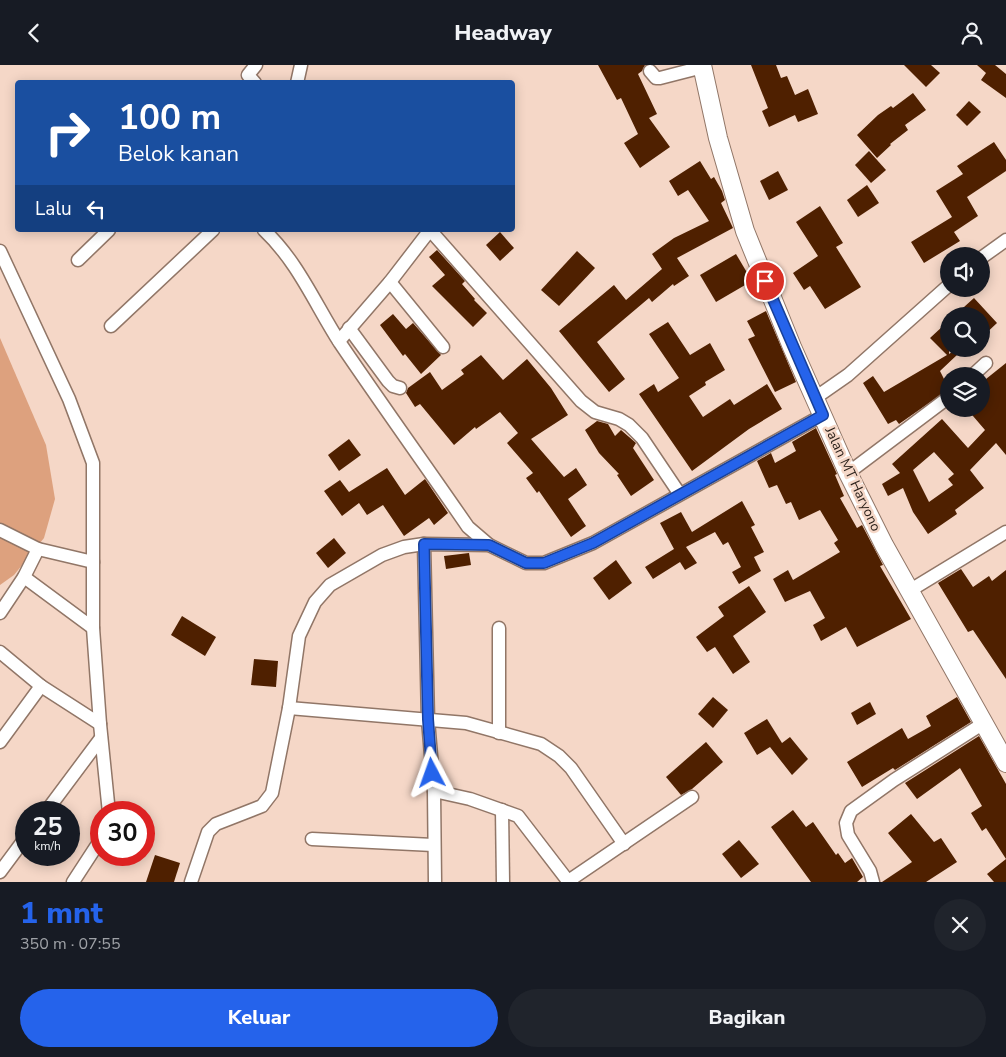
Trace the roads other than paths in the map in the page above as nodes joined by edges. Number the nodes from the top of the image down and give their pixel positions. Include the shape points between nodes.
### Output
1 (256, 65) edge
2 (300, 65) edge
3 (702, 66) edge
4 (650, 71) dead end
5 (252, 80) edge
6 (298, 80) edge
7 (107, 232) edge
8 (211, 232) edge
9 (266, 232) edge
10 (428, 232) edge
11 (432, 232) edge
12 (1006, 240) edge
13 (0, 251) edge
14 (990, 252) edge
15 (78, 259) dead end
16 (390, 282) junction
17 (940, 293) edge
18 (111, 326) dead end
19 (349, 328) junction
20 (339, 341) junction
21 (444, 347) dead end
22 (986, 363) dead end
23 (982, 367) edge
24 (400, 388) dead end
25 (815, 397) junction
26 (940, 404) edge
27 (823, 415) junction
28 (848, 473) junction
29 (679, 493) junction
30 (0, 530) edge
31 (1006, 532) edge
32 (424, 544) junction
33 (489, 545) junction
34 (38, 549) junction
35 (93, 562) junction
36 (24, 577) junction
37 (909, 591) junction
38 (0, 613) edge
39 (93, 628) junction
40 (499, 628) dead end
41 (0, 652) edge
42 (41, 686) junction
43 (289, 708) junction
44 (428, 719) junction
45 (984, 723) junction
46 (100, 724) junction
47 (499, 733) junction
48 (101, 738) junction
49 (0, 742) edge
50 (1006, 762) edge
51 (434, 791) junction
52 (692, 797) dead end
53 (54, 801) edge
54 (109, 801) edge
55 (502, 810) junction
56 (312, 839) dead end
57 (624, 844) junction
58 (433, 845) junction
59 (15, 852) edge
60 (90, 856) edge
61 (0, 872) edge
62 (73, 882) edge
63 (191, 882) edge
64 (435, 882) edge
65 (503, 882) edge
66 (567, 882) edge
67 (872, 882) edge

1 - 5 street via 248,75
2 - 6 street
3 - 4 street via 660,78
3 - 25 main road, Jalan MT Haryono via 718,138 745,231
7 - 15 street
8 - 18 street
9 - 20 street via 299,270
10 - 16 street
11 - 29 street via 581,401 595,412 630,425
12 - 14 street
13 - 35 street via 73,408 93,463
16 - 19 street
16 - 21 street
17 - 25 street via 848,375
19 - 20 street
19 - 24 street via 388,381
20 - 33 street via 468,527
22 - 23 street
25 - 27 main road, Jalan MT Haryono
26 - 28 street
27 - 28 main road, Jalan MT Haryono
27 - 29 street
28 - 37 main road, Jalan MT Haryono
29 - 33 street via 593,543 544,563 526,563
30 - 34 street
31 - 37 street
32 - 33 street
32 - 43 street via 382,555 330,585 316,602 299,636
32 - 44 street
34 - 35 street
34 - 36 street
35 - 39 street
36 - 38 street
36 - 39 street
37 - 45 main road, Jalan MT Haryono
39 - 46 street
40 - 47 street
41 - 42 street
42 - 46 street
42 - 49 street
43 - 44 street
43 - 63 street via 272,793 262,806 216,824 208,832
44 - 47 street via 466,723
44 - 51 street
45 - 50 main road, Jalan MT Haryono
45 - 67 street via 851,811 846,823 848,835 870,871
46 - 48 street
47 - 57 street via 541,744 559,755
48 - 53 street
48 - 54 street
51 - 55 street
51 - 58 street
52 - 57 street
55 - 65 street
55 - 66 street via 518,816
56 - 58 street
57 - 66 street
58 - 64 street
59 - 61 street
60 - 62 street

